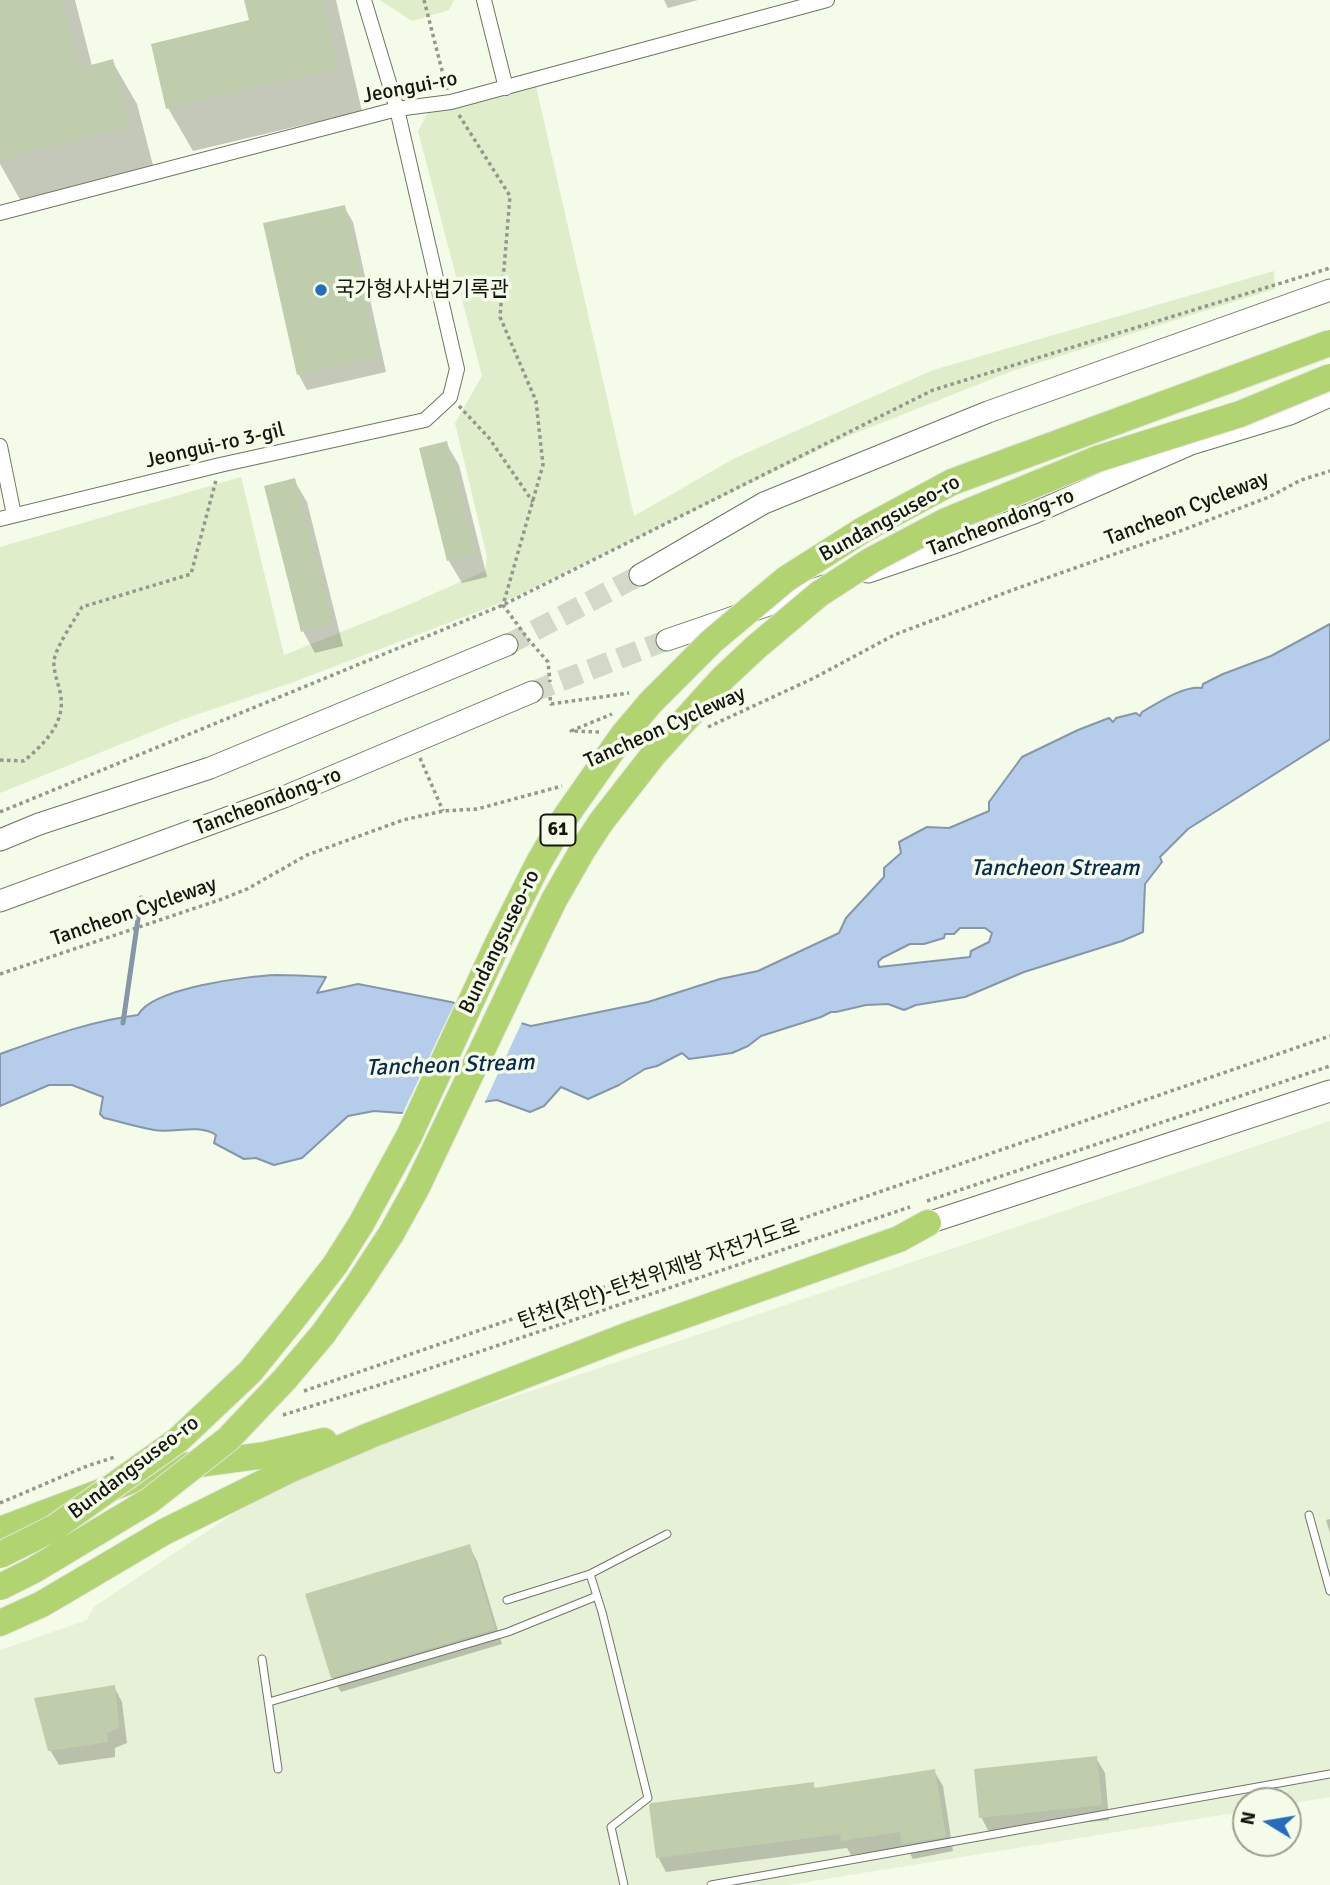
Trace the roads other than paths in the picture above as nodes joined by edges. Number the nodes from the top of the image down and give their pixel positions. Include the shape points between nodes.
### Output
1 (364, 0) edge
2 (484, 0) edge
3 (827, 0) edge
4 (506, 88) junction
5 (397, 109) junction
6 (0, 213) edge
7 (1330, 290) edge
8 (1330, 342) edge
9 (1330, 377) edge
10 (1330, 393) edge
11 (1240, 414) junction
12 (0, 446) edge
13 (7, 517) edge
14 (640, 575) tunnel mouth
15 (667, 640) tunnel mouth
16 (507, 645) tunnel mouth
17 (544, 690) tunnel mouth
18 (0, 840) edge
19 (0, 901) edge
20 (1330, 1091) edge
21 (928, 1223) junction
22 (1309, 1515) dead end
23 (0, 1530) edge
24 (667, 1534) dead end
25 (0, 1555) edge
26 (590, 1574) junction
27 (0, 1587) edge
28 (1330, 1591) edge
29 (597, 1596) junction
30 (507, 1600) dead end
31 (0, 1623) edge
32 (262, 1659) dead end
33 (269, 1702) junction
34 (278, 1769) dead end
35 (1330, 1774) edge
36 (624, 1885) edge
37 (711, 1885) edge

1 - 5 street
2 - 4 street
3 - 4 street, Jeongui-ro
4 - 5 street, Jeongui-ro
5 - 6 street, Jeongui-ro
5 - 13 street, Jeongui-ro 3-gil via 457,369 450,397 425,420
7 - 14 street via 988,412 764,503
8 - 25 highway, Bundangsuseo-ro / 61, bridge via 952,482 786,579 712,640 623,735 566,816 527,885 409,1136 361,1224 293,1319 250,1372 178,1440 54,1528
9 - 11 highway, Bundangsuseo-ro / 61, bridge
10 - 11 highway, bridge
10 - 15 street, Tancheondong-ro via 1290,414 1191,444 959,541
11 - 27 highway, Bundangsuseo-ro / 61, bridge via 1097,459 946,522 870,561 819,594 723,678 654,754 582,851 534,939 417,1187 323,1334 228,1439 149,1501
12 - 13 street
16 - 18 street via 210,768
17 - 19 street, Tancheondong-ro via 284,797
20 - 21 street
21 - 23 highway via 686,1301 324,1441 265,1455 170,1468
21 - 31 highway via 899,1240 626,1336 289,1470 164,1532 42,1604
22 - 28 lane
24 - 26 lane
26 - 29 lane
26 - 30 lane
29 - 33 lane via 508,1632
29 - 36 lane via 648,1798 611,1827
32 - 33 lane
33 - 34 lane
35 - 37 lane

